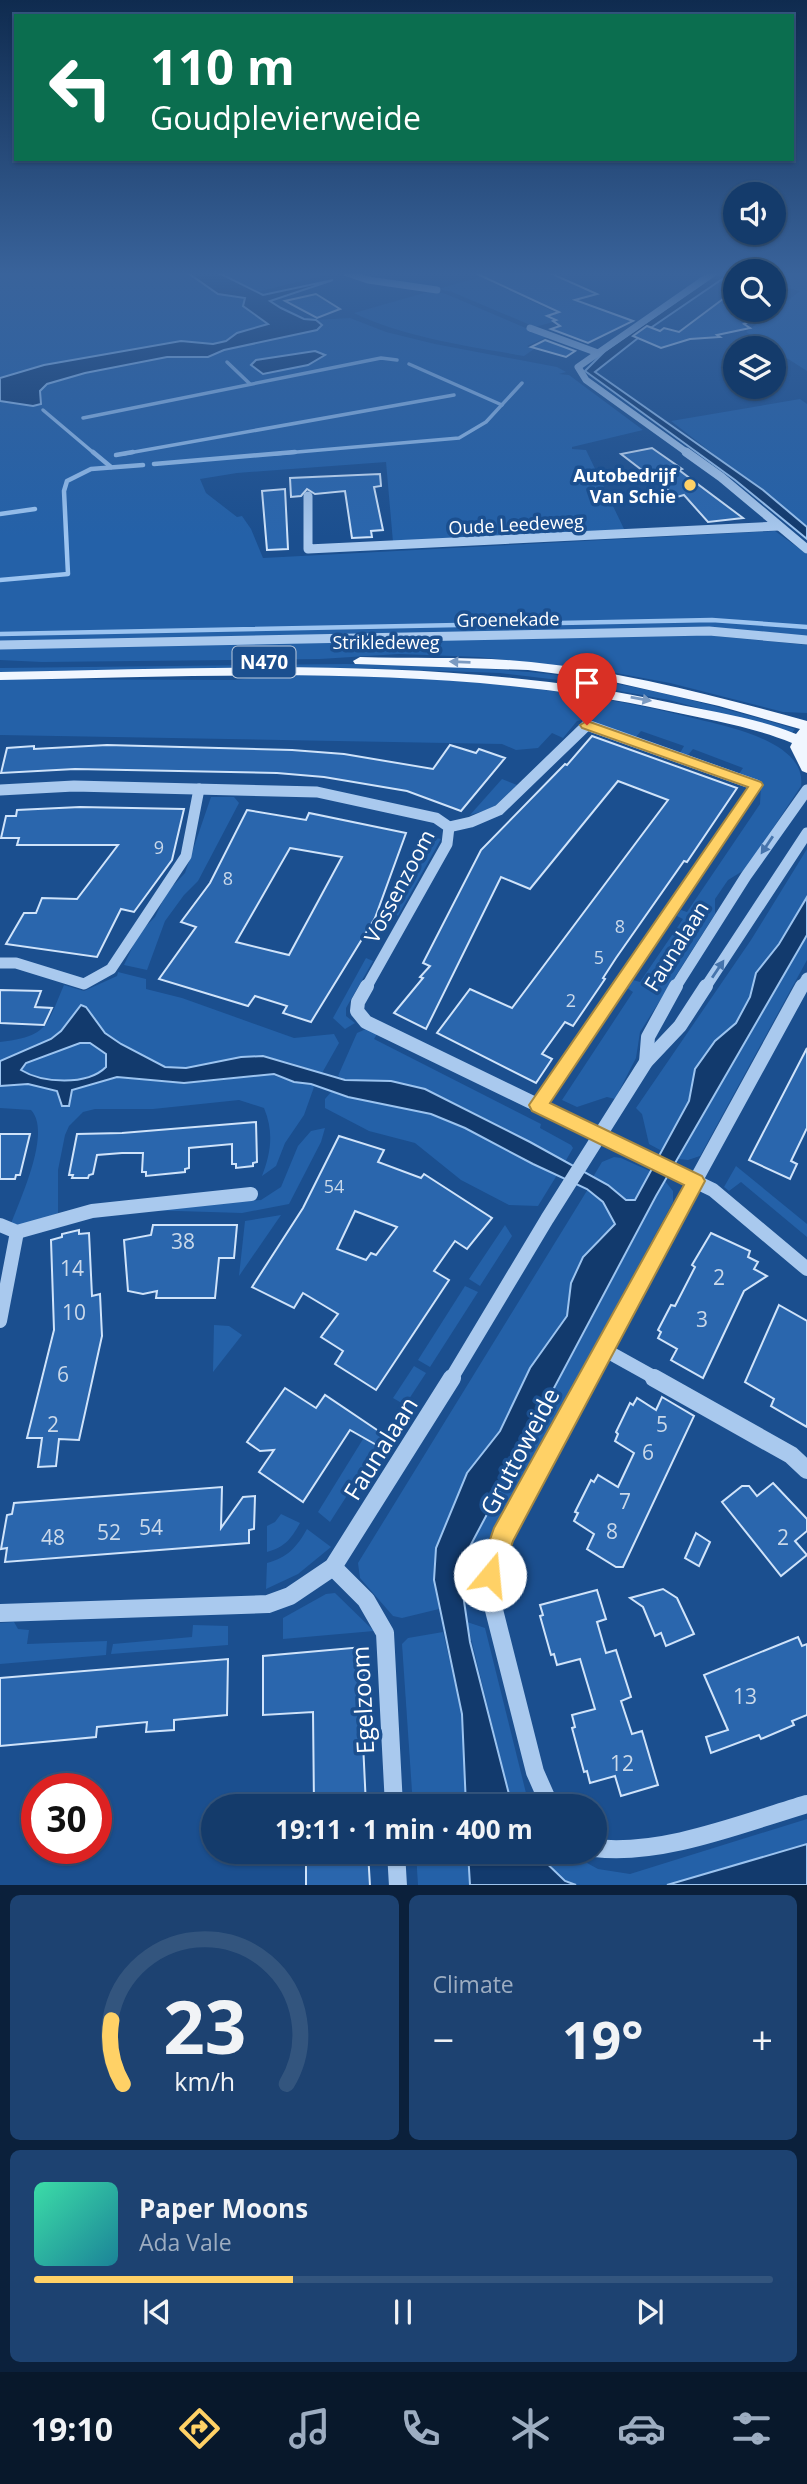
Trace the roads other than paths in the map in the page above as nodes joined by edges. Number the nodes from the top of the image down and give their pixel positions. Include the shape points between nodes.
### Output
1 (586, 361) edge
2 (308, 496) dead end
3 (779, 526) junction
4 (807, 549) edge
5 (807, 640) edge
6 (0, 645) edge
7 (0, 666) edge
8 (0, 676) edge
9 (767, 714) junction
10 (807, 718) edge
11 (803, 738) edge
12 (807, 768) edge
13 (199, 789) junction
14 (0, 790) edge
15 (807, 790) edge
16 (449, 827) junction
17 (807, 832) edge
18 (0, 963) edge
19 (807, 978) edge
20 (803, 994) edge
21 (646, 1062) junction
22 (538, 1105) junction
23 (600, 1136) junction
24 (639, 1154) joint
25 (585, 1161) joint
26 (689, 1179) junction
27 (251, 1195) dead end
28 (0, 1225) edge
29 (17, 1232) junction
30 (807, 1269) edge
31 (0, 1321) edge
32 (603, 1349) junction
33 (807, 1470) edge
34 (333, 1567) junction
35 (0, 1612) edge
36 (393, 1794) edge
37 (545, 1794) edge
38 (807, 1804) edge
39 (607, 1851) edge
40 (396, 1864) edge
41 (397, 1885) edge

1 - 3 street via 578,367 582,377 721,477
2 - 3 street, Oude Leedeweg via 308,550
3 - 4 street
5 - 6 street, Groenekade via 698,631
9 -> 7 main road, Strikledeweg / N470 via 605,676 528,666 391,660
8 -> 11 main road, Strikledeweg / N470 via 456,675 659,702
9 - 10 main road, Strikledeweg / N470
9 - 11 main road, Strikledeweg / N470
11 - 12 main road
13 - 14 street, Vossenzoom via 74,786
13 - 16 street, Vossenzoom via 317,792 428,815
13 - 18 street via 186,856 111,969 84,984 16,963
15 -> 21 street, Faunalaan via 746,876 667,1002 648,1037
16 - 22 street, Vossenzoom via 447,844 356,1011 366,1022
16 - 22 street via 499,810 587,725 756,785
21 -> 17 street, Faunalaan via 680,1026
19 - 20 street, Gruttoweide
20 - 26 street, Gruttoweide
21 - 23 street, Faunalaan
22 - 23 street, Vossenzoom
23 - 24 street
23 - 25 street, Faunalaan
24 - 26 street
25 - 34 street, Faunalaan
26 - 30 street via 724,1198
26 - 32 street, Gruttoweide
27 - 29 street via 92,1211
28 - 29 street
29 - 31 street
32 - 33 street via 791,1455
32 - 37 street, Gruttoweide via 503,1536 490,1575 493,1606 535,1772
34 - 35 street, Faunalaan via 290,1596 268,1604
34 - 36 street, Egelzoom via 366,1600 386,1633
38 - 39 street via 742,1824 631,1850
40 - 41 street

